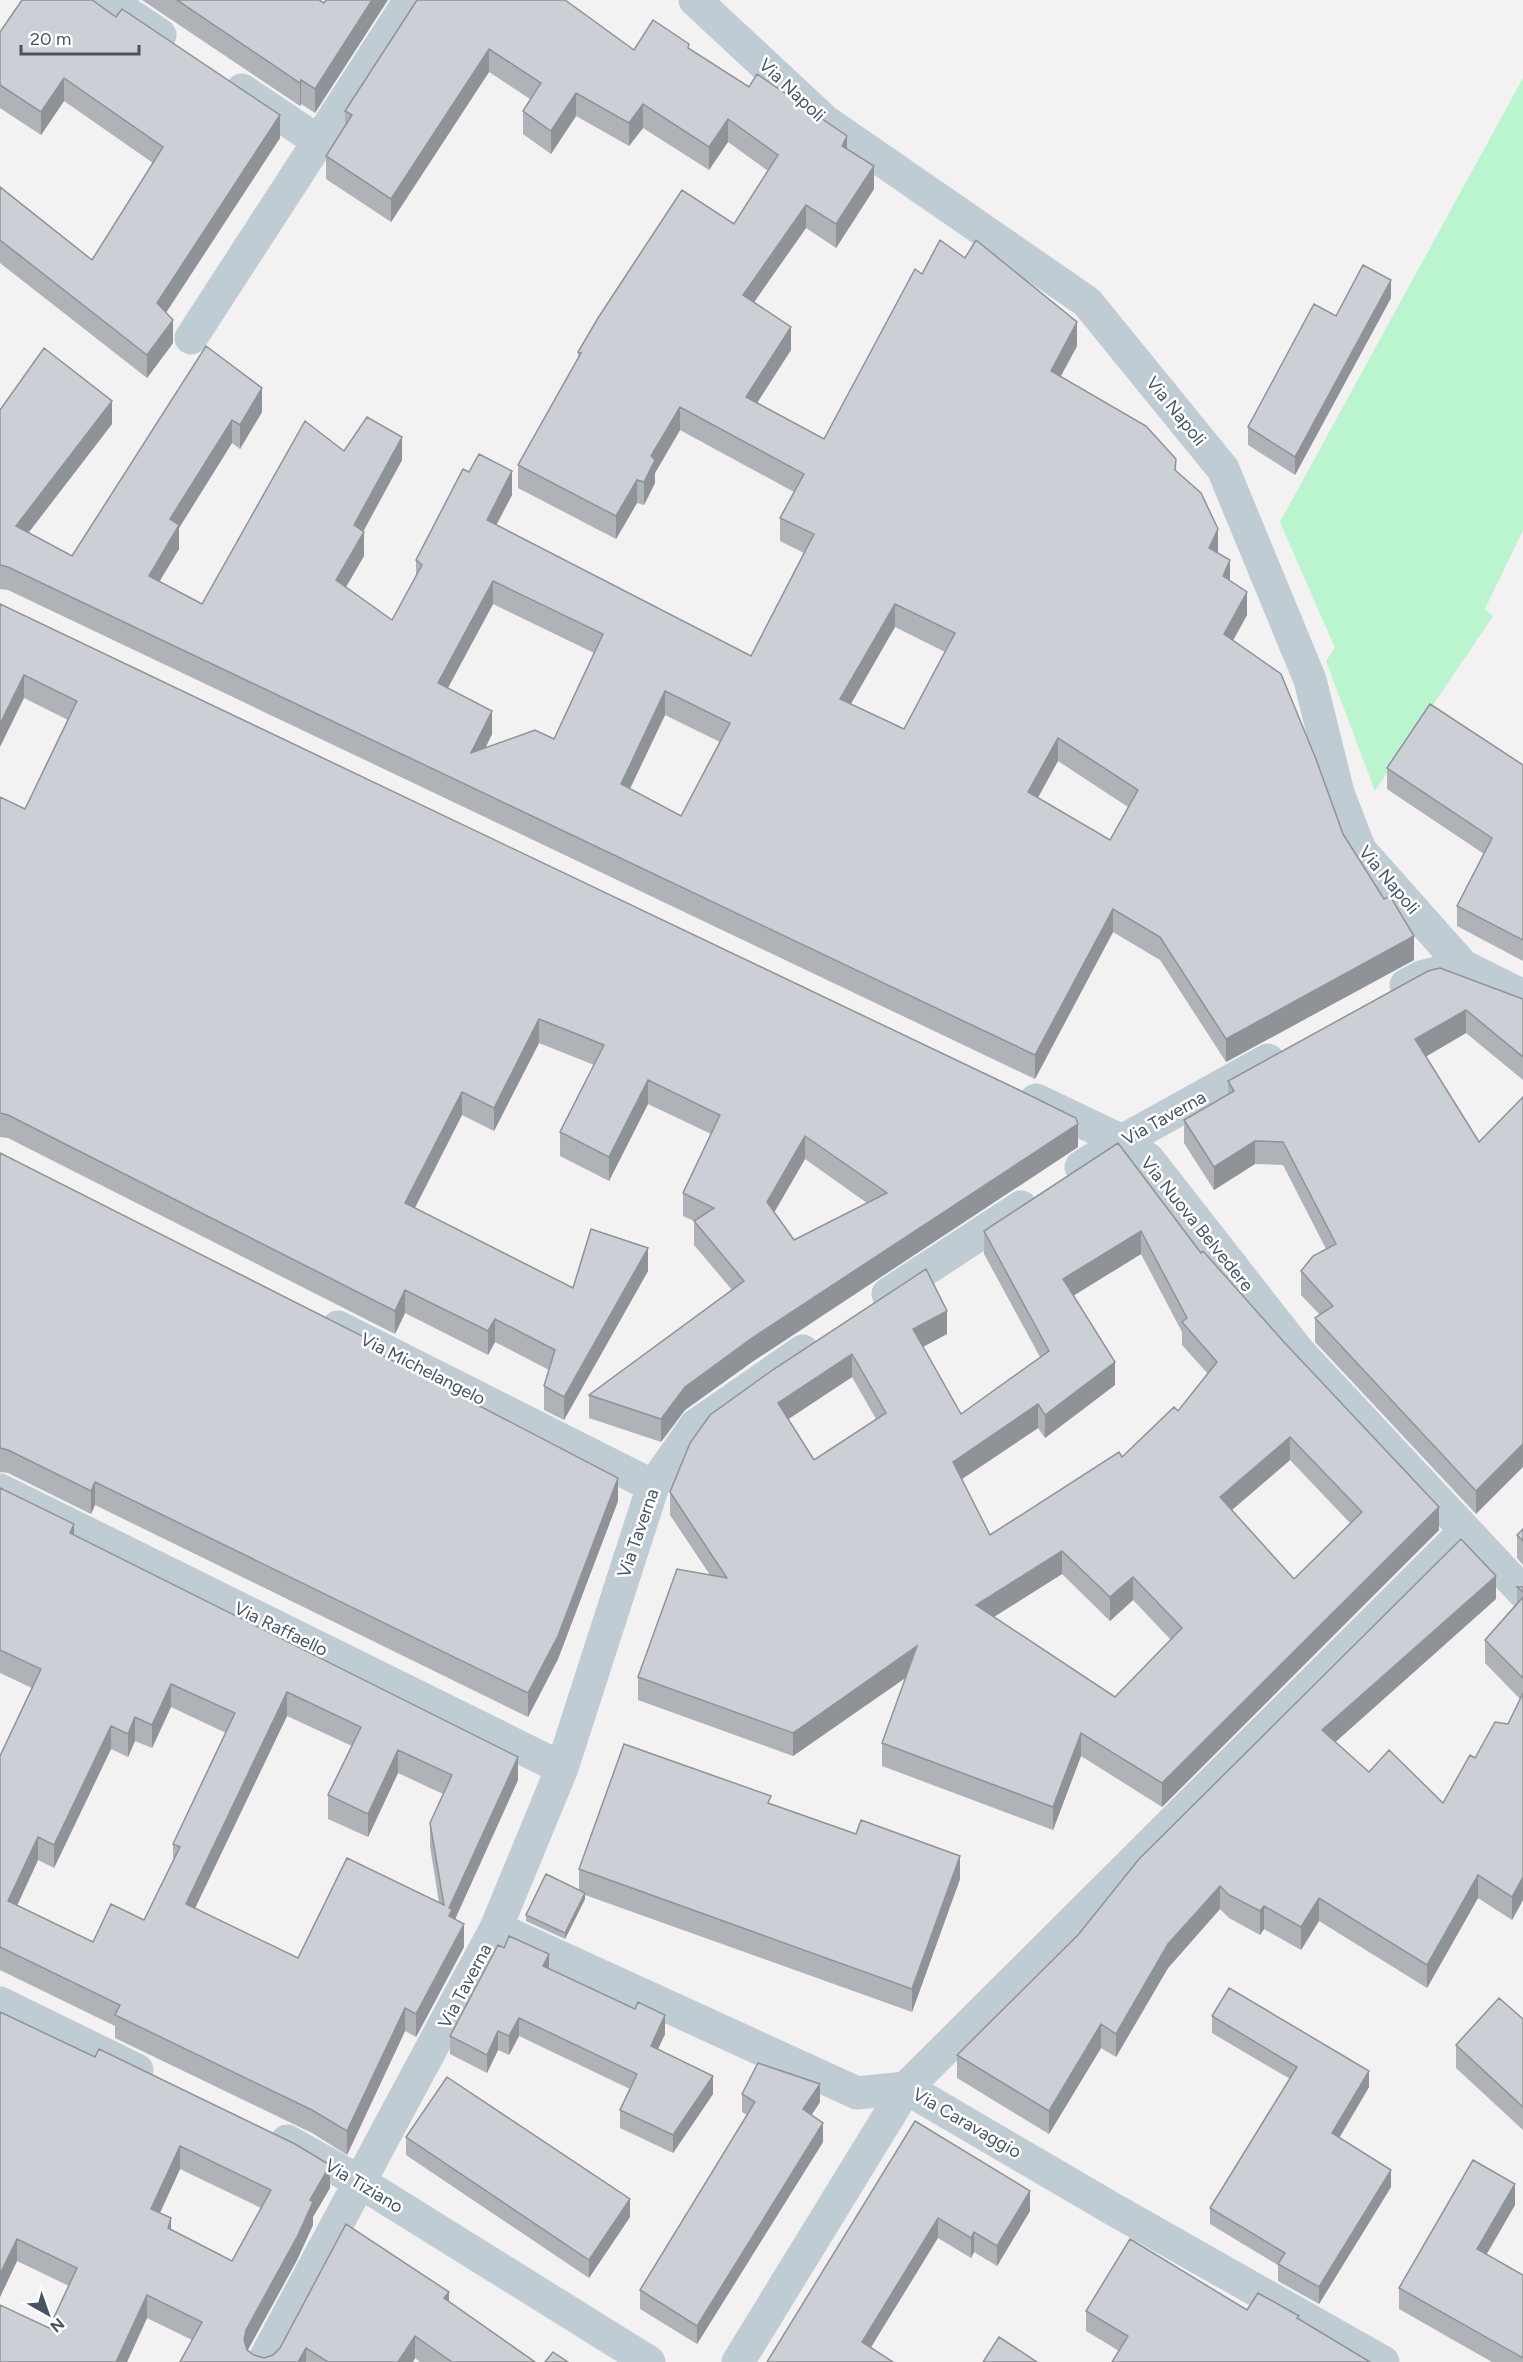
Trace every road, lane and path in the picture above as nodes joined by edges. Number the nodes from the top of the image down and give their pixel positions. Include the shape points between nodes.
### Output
1 (108, 0) edge
2 (410, 0) edge
3 (695, 0) edge
4 (184, 51) edge
5 (213, 71) edge
6 (318, 141) junction
7 (190, 338) dead end
8 (1463, 966) junction
9 (1523, 996) edge
10 (1380, 999) edge
11 (1297, 1044) edge
12 (1012, 1088) edge
13 (1122, 1141) junction
14 (862, 1311) edge
15 (310, 1312) edge
16 (823, 1338) edge
17 (653, 1486) junction
18 (0, 1490) edge
19 (1465, 1531) junction
20 (1523, 1592) edge
21 (562, 1768) junction
22 (496, 1928) junction
23 (0, 2003) edge
24 (168, 2084) edge
25 (906, 2088) junction
26 (262, 2130) edge
27 (360, 2182) junction
28 (263, 2362) edge
29 (649, 2362) edge
30 (738, 2362) edge
31 (1383, 2362) edge

1 - 4 street
2 - 6 street
3 - 8 street, Via Napoli via 825,121 1087,302 1223,469 1310,680 1338,793 1360,850
5 - 6 street
6 - 7 street
8 - 9 street
8 - 10 street via 1421,977
11 - 13 street, Via Taverna
12 - 13 street, Via Nuova Belvedere
13 - 14 street, Via Taverna
13 - 19 street, Via Nuova Belvedere via 1148,1159 1299,1352
15 - 17 street, Via Michelangelo
16 - 17 street, Via Taverna via 696,1425
17 - 21 street, Via Taverna
18 - 21 street, Via Raffaello
19 - 20 street, Via Nuova Belvedere
19 - 25 street
21 - 22 street, Via Taverna
22 - 25 street, Via Caravaggio via 857,2093
22 - 27 street, Via Taverna
23 - 24 street
25 - 30 street
25 - 31 street, Via Caravaggio
26 - 27 street, Via Tiziano
27 - 28 street, Via Taverna
27 - 29 street, Via Tiziano

